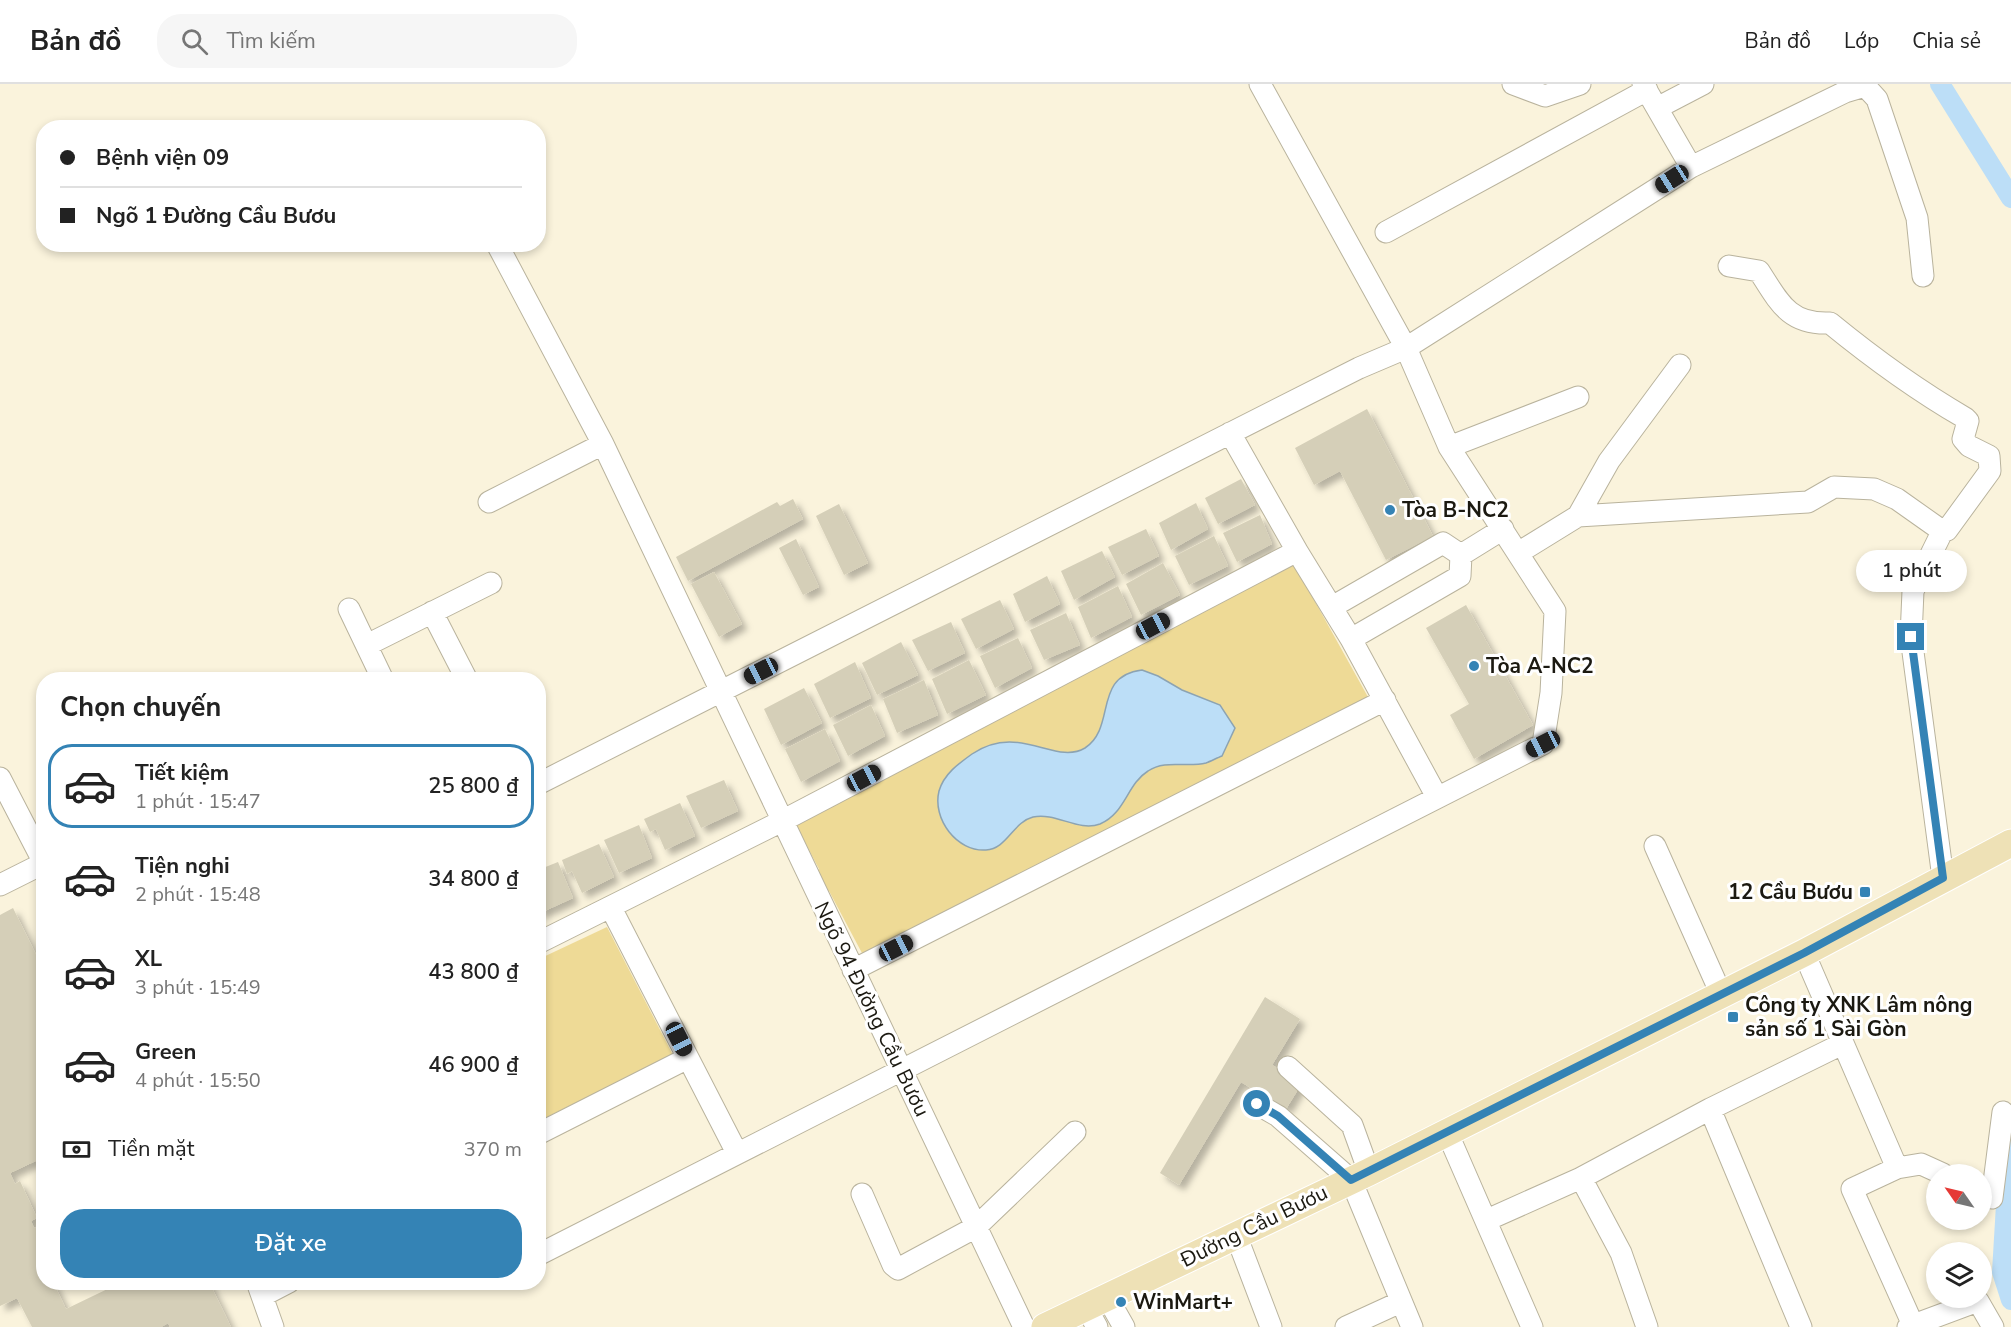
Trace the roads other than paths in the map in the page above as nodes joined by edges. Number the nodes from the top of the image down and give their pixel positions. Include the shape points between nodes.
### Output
1 (1260, 84) edge
2 (1513, 84) edge
3 (1581, 84) edge
4 (1703, 84) edge
5 (1649, 94) edge
6 (1690, 167) junction
7 (1386, 232) dead end
8 (501, 252) edge
9 (1729, 266) dead end
10 (1923, 276) dead end
11 (1406, 348) junction
12 (1680, 365) dead end
13 (1578, 398) dead end
14 (1230, 433) junction
15 (603, 444) junction
16 (1449, 447) junction
17 (489, 502) dead end
18 (1578, 516) junction
19 (1503, 529) junction
20 (1943, 530) junction
21 (1297, 551) junction
22 (1518, 553) junction
23 (1461, 555) junction
24 (491, 583) dead end
25 (1332, 607) junction
26 (349, 609) dead end
27 (432, 612) junction
28 (1351, 639) junction
29 (367, 645) junction
30 (379, 672) edge
31 (462, 672) edge
32 (720, 692) junction
33 (1385, 700) junction
34 (0, 778) edge
35 (546, 780) edge
36 (1437, 797) junction
37 (782, 821) junction
38 (2011, 843) edge
39 (1655, 846) dead end
40 (36, 848) edge
41 (36, 867) edge
42 (1943, 878) junction
43 (0, 885) edge
44 (611, 908) junction
45 (546, 939) edge
46 (1804, 953) junction
47 (853, 970) junction
48 (1721, 994) junction
49 (1842, 1044) junction
50 (688, 1058) junction
51 (1288, 1067) dead end
52 (902, 1071) junction
53 (1257, 1104) dead end
54 (1710, 1108) junction
55 (2003, 1112) dead end
56 (546, 1130) edge
57 (1075, 1132) dead end
58 (1447, 1132) junction
59 (737, 1154) junction
60 (1926, 1166) edge
61 (1897, 1167) junction
62 (1360, 1176) junction
63 (1581, 1178) junction
64 (862, 1194) dead end
65 (1992, 1198) edge
66 (1487, 1220) junction
67 (976, 1227) junction
68 (1231, 1238) junction
69 (546, 1251) edge
70 (260, 1290) edge
71 (1394, 1305) dead end
72 (1097, 1310) edge
73 (1937, 1322) edge
74 (1910, 1326) edge
75 (273, 1327) edge
76 (1024, 1327) edge
77 (1045, 1327) edge
78 (1124, 1327) edge
79 (1260, 1327) edge
80 (1271, 1327) edge
81 (1347, 1327) edge
82 (1412, 1327) edge
83 (1532, 1327) edge
84 (1647, 1327) edge
85 (1801, 1327) edge
86 (1994, 1327) edge

1 - 11 street
2 - 3 street via 1545,96
4 - 5 street
5 - 6 street
5 - 7 street
6 - 10 street via 1865,86 1877,99 1917,218
6 - 11 street
8 - 15 street, Ngõ 94 Đường Cầu Bươu
9 - 20 street via 1759,272 1795,318 1815,324 1830,323 1871,358 1968,421 1963,433 1965,443 1989,456 1992,466 1951,527
11 - 14 street
11 - 16 street
12 - 18 street via 1609,461
13 - 16 street
14 - 21 street
14 - 32 street
15 - 17 street
15 - 32 street, Ngõ 94 Đường Cầu Bươu
16 - 19 street
18 - 20 street via 1808,502 1834,487 1844,487 1874,489 1897,499
18 - 22 street
19 - 22 street
19 - 23 street
20 - 42 street via 1913,591 1911,637
21 - 25 street
21 - 37 street
22 - 36 street via 1555,612 1551,693 1543,744
23 - 25 street via 1443,543
23 - 28 street via 1460,576
24 - 27 street
25 - 28 street
26 - 29 street
27 - 29 street
27 - 31 street
28 - 33 street
29 - 30 street
32 - 35 street
32 - 37 street, Ngõ 94 Đường Cầu Bươu
33 - 36 street
33 - 47 street
34 - 40 street
36 - 52 street
37 - 44 street
37 - 47 street, Ngõ 94 Đường Cầu Bươu
38 - 42 main road, Đường Cầu Bươu
39 - 48 street
41 - 43 street
42 - 46 main road, Đường Cầu Bươu
44 - 45 street
44 - 50 street
46 - 48 main road, Đường Cầu Bươu
46 - 49 street
47 - 52 street, Ngõ 94 Đường Cầu Bươu
48 - 58 main road, Đường Cầu Bươu
49 - 54 street
49 - 61 street
50 - 56 street
50 - 59 street
51 - 62 street via 1352,1125
52 - 59 street
52 - 67 street, Ngõ 94 Đường Cầu Bươu
53 - 62 street
54 - 63 street
54 - 85 street
55 - 65 street
57 - 67 street
58 - 62 main road, Đường Cầu Bươu
58 - 66 street
59 - 69 street
60 - 61 street
61 - 74 street via 1852,1189
62 - 68 main road, Đường Cầu Bươu
62 - 82 street
63 - 66 street
63 - 84 street via 1621,1253
64 - 67 street via 898,1269
66 - 83 street
67 - 76 street, Ngõ 94 Đường Cầu Bươu
68 - 72 main road, Đường Cầu Bươu
68 - 79 street
68 - 80 street
70 - 75 street
71 - 81 street
72 - 77 main road, Đường Cầu Bươu
72 - 78 street
73 - 74 street
73 - 86 street via 1978,1300

